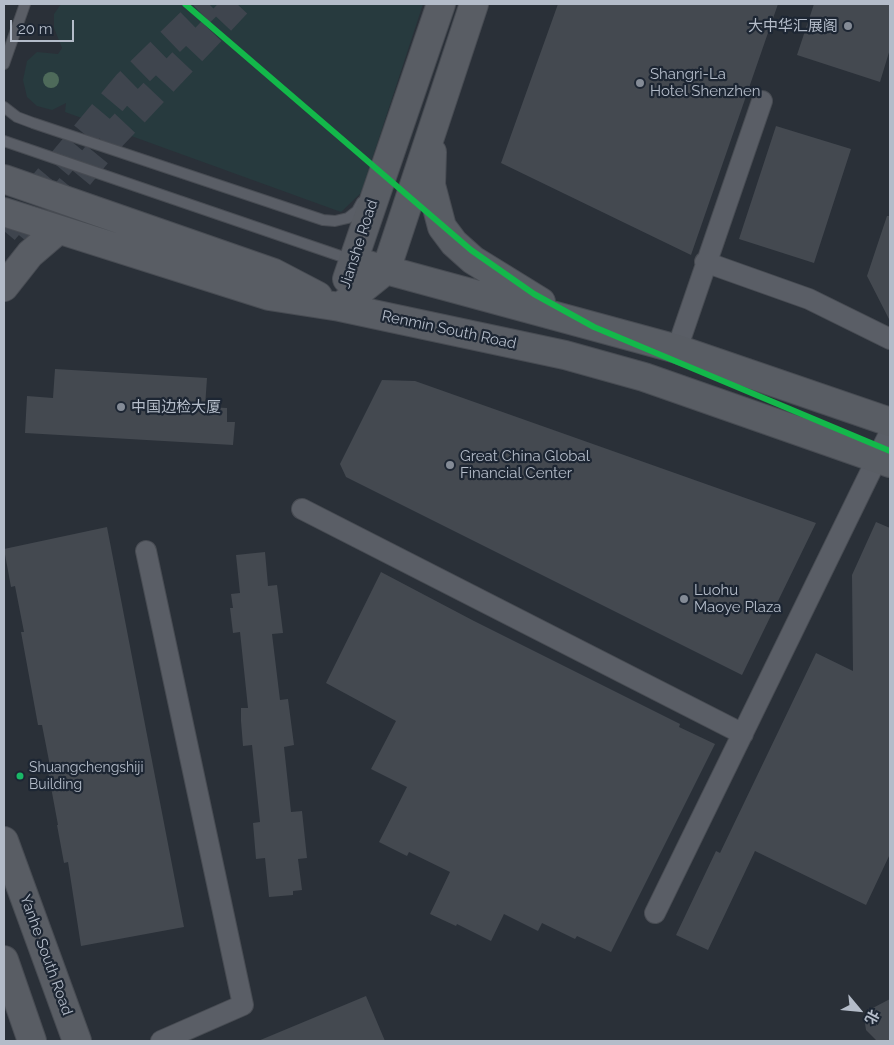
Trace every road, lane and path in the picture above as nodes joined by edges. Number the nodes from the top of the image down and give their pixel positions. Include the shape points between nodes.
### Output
1 (25, 4) edge
2 (435, 4) edge
3 (442, 4) edge
4 (474, 4) edge
5 (4, 64) edge
6 (762, 101) dead end
7 (4, 107) edge
8 (434, 122) junction
9 (4, 141) edge
10 (10, 180) edge
11 (4, 212) edge
12 (58, 230) junction
13 (352, 261) junction
14 (706, 262) junction
15 (386, 270) junction
16 (4, 287) edge
17 (340, 306) junction
18 (570, 320) junction
19 (890, 339) edge
20 (677, 349) junction
21 (890, 422) edge
22 (890, 432) edge
23 (884, 461) edge
24 (302, 509) dead end
25 (146, 551) dead end
26 (743, 734) junction
27 (4, 841) edge
28 (655, 913) dead end
29 (4, 960) edge
30 (32, 1041) edge
31 (77, 1041) edge
32 (161, 1041) edge

1 - 5 lane
2 - 7 lane via 365,198 348,218 323,220 33,123
3 - 13 main road, Jianshe Road
4 - 8 main road
6 - 14 street
8 - 15 main road
8 - 18 main road via 431,184 442,227 473,260
9 - 13 lane
10 - 17 main road via 274,273
11 - 12 main road, Renmin South Road
12 - 16 main road via 30,254
12 - 17 main road, Renmin South Road via 269,296
13 - 15 main road
13 - 17 main road, Jianshe Road
14 - 19 street via 809,299
14 - 20 street
15 - 17 main road, Jianshe Road
15 - 18 main road
17 - 23 main road, Renmin South Road via 565,355 635,374
18 - 20 main road
20 - 21 main road
22 - 23 street
23 - 26 street
24 - 26 street
25 - 32 street via 243,1005
26 - 28 street
27 - 31 main road, Yanhe South Road
29 - 30 main road

